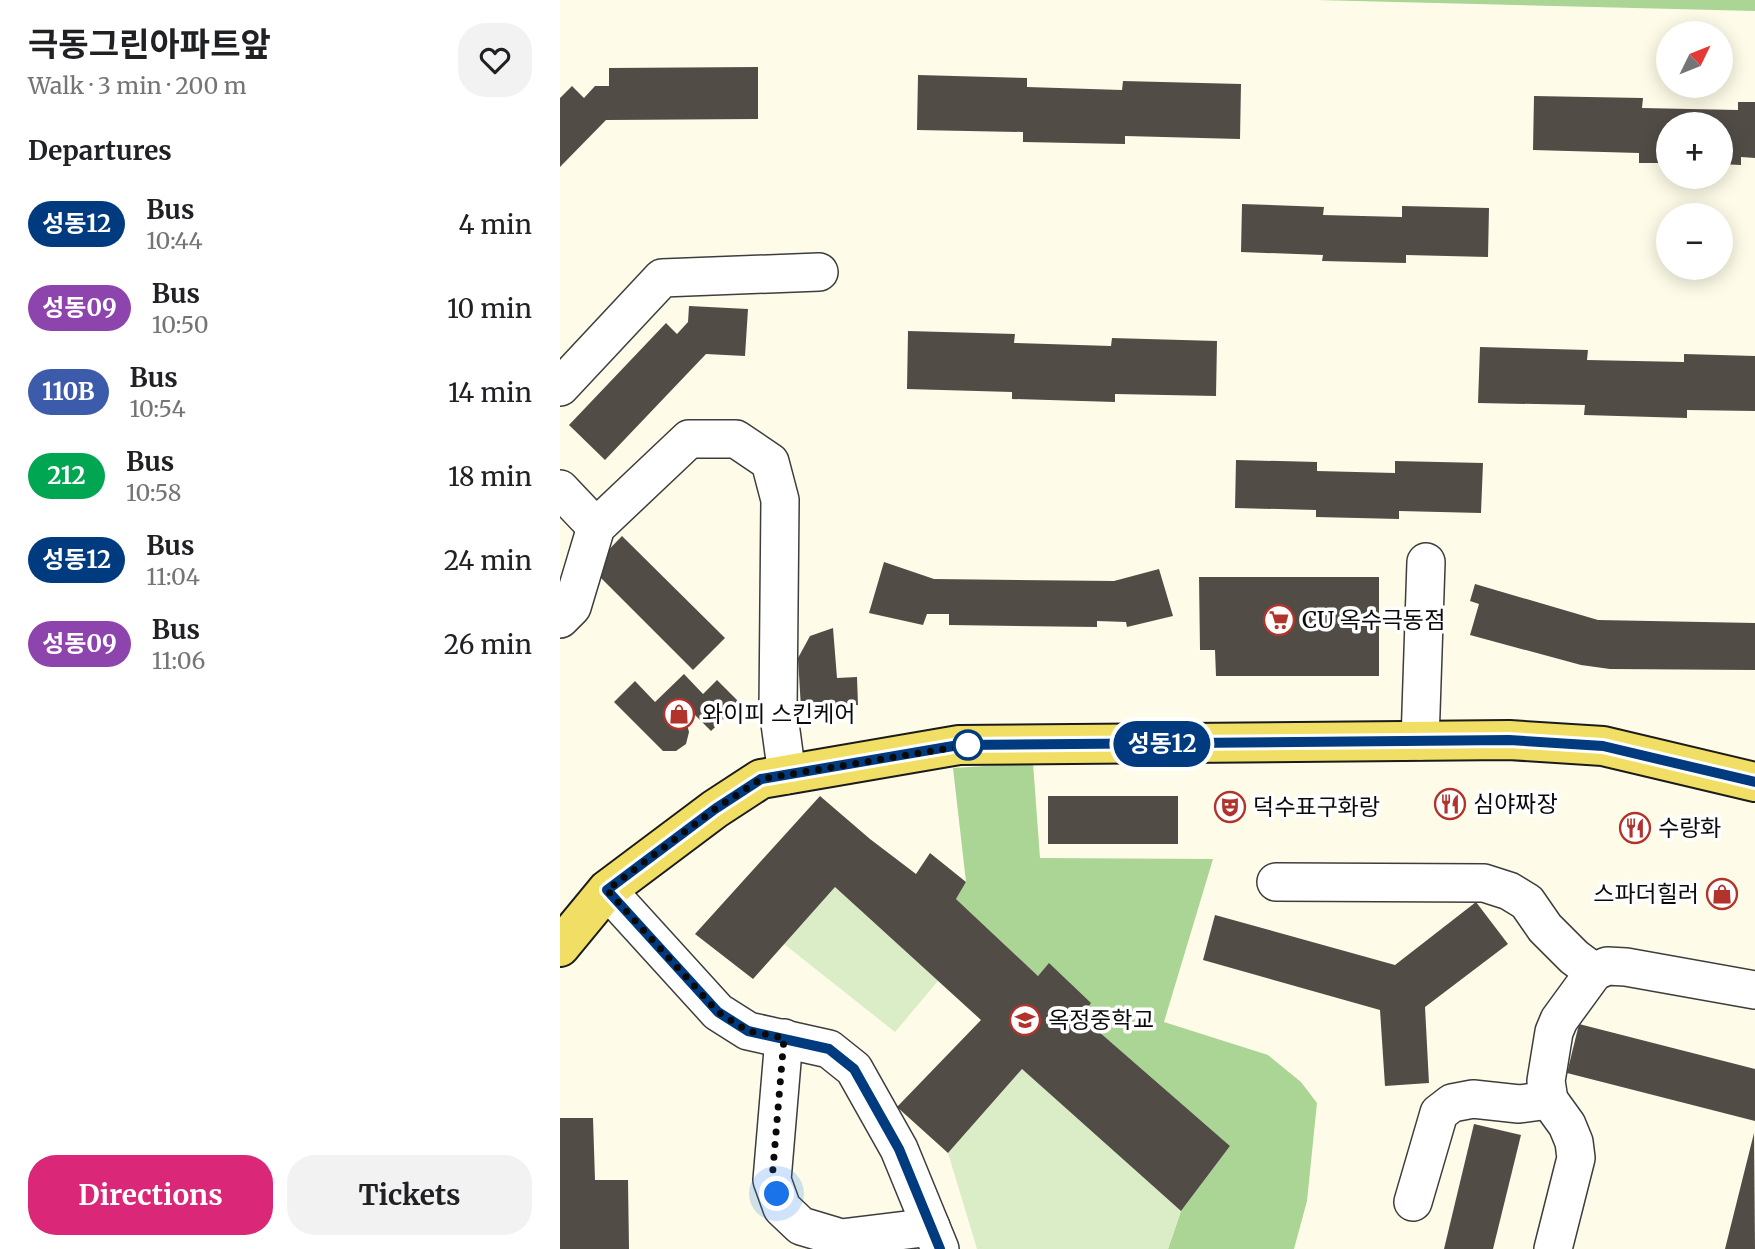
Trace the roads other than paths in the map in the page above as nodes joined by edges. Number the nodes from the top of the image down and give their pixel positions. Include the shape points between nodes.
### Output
1 (819, 272) dead end
2 (560, 387) edge
3 (560, 489) edge
4 (596, 527) junction
5 (1426, 562) dead end
6 (560, 619) edge
7 (1420, 741) junction
8 (787, 775) junction
9 (1755, 782) edge
10 (1276, 882) dead end
11 (607, 890) junction
12 (560, 947) edge
13 (1594, 972) junction
14 (1755, 990) edge
15 (784, 1038) junction
16 (1549, 1100) junction
17 (1413, 1202) dead end
18 (935, 1238) edge
19 (1553, 1249) edge

1 - 2 street via 662,278
3 - 4 street
4 - 6 street via 572,607
4 - 8 street via 689,439 736,439 770,462 780,500 778,709
5 - 7 street
7 - 8 main road via 959,745
7 - 9 main road via 1603,746
8 - 11 main road via 761,779
10 - 13 street via 1484,883 1527,902 1545,928
11 - 12 main road
11 - 15 street via 718,1012 748,1031
13 - 14 street via 1607,966 1626,967
13 - 16 street via 1554,1032 1546,1081
15 - 18 street via 829,1049 854,1069 899,1149
15 - 18 street via 772,1180 782,1208 801,1226 841,1238
16 - 17 street via 1452,1103 1439,1113
16 - 19 street via 1567,1125 1576,1158

